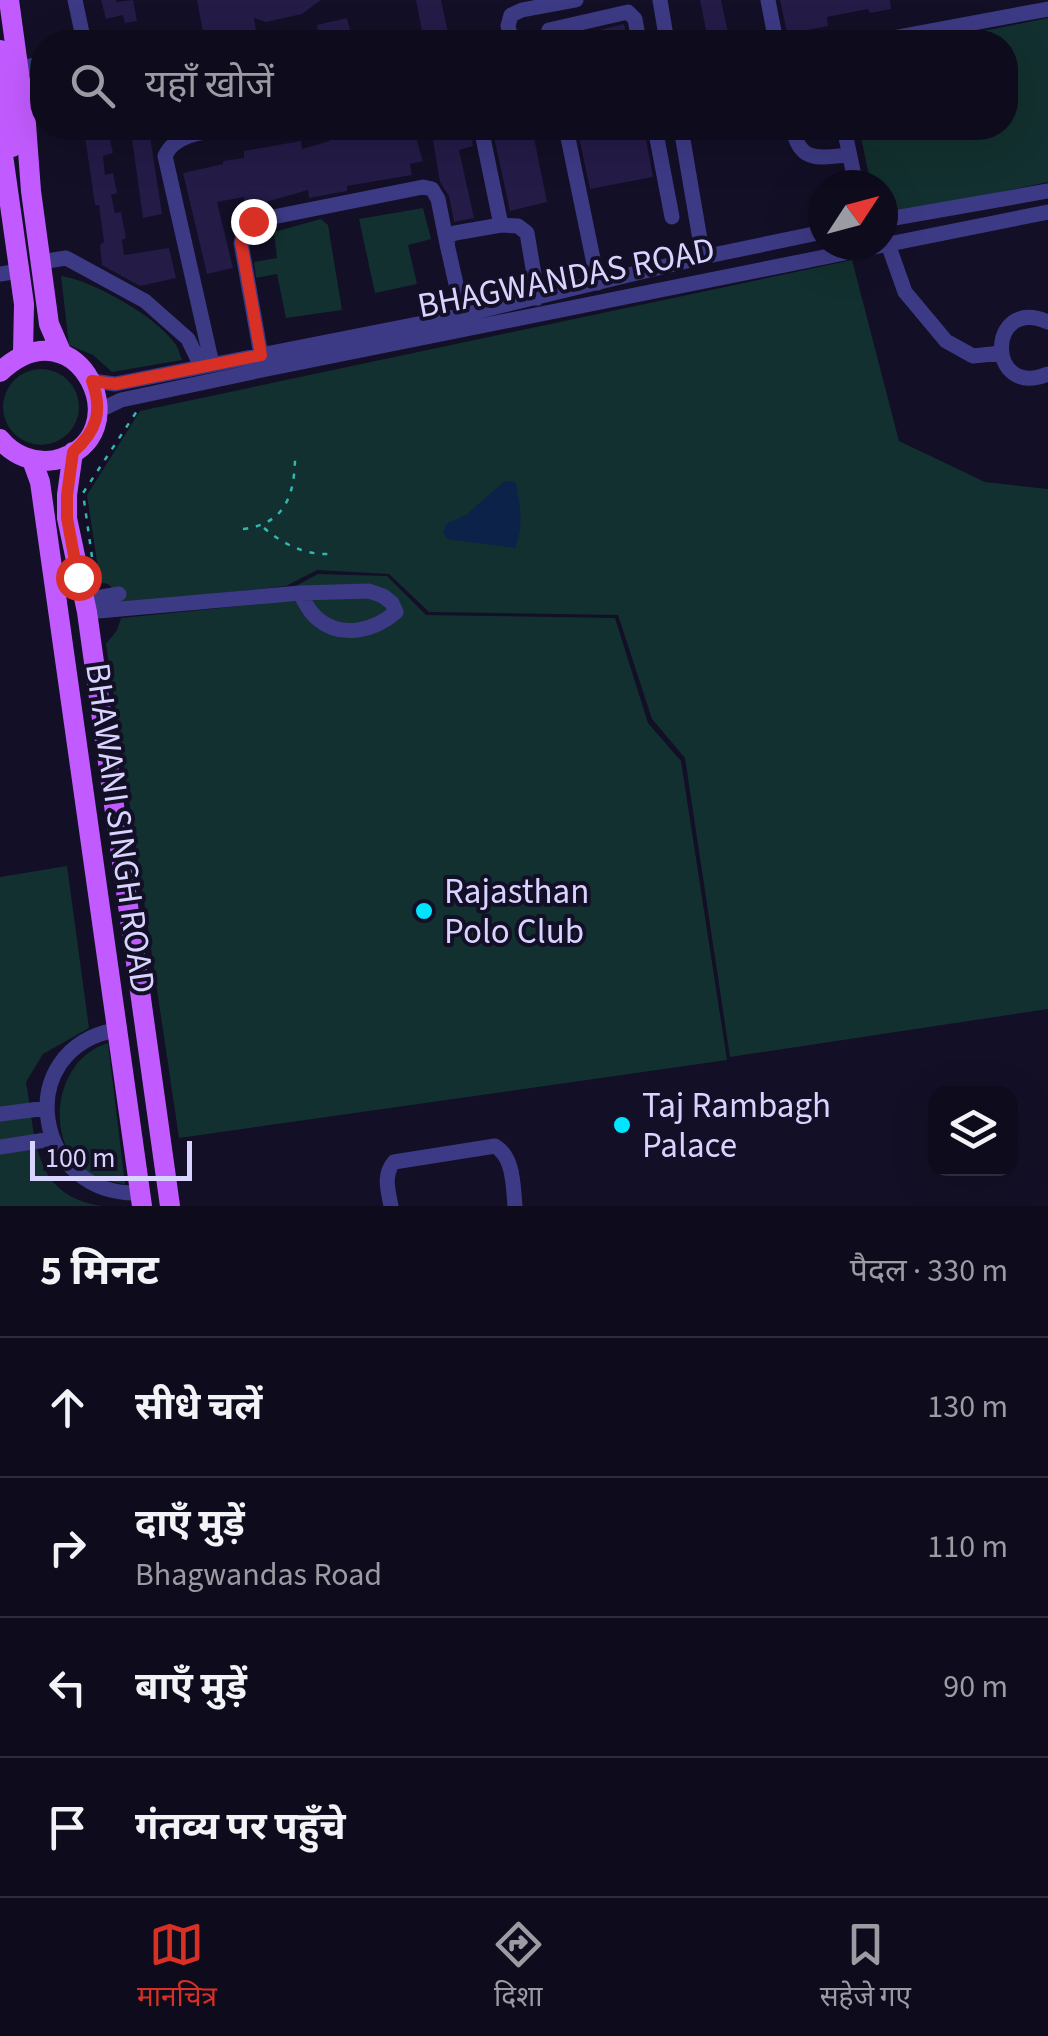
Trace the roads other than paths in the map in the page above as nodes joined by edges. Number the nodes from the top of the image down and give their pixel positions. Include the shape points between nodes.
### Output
1 (9, 0) edge
2 (75, 0) edge
3 (576, 0) edge
4 (660, 0) edge
5 (768, 0) edge
6 (1048, 10) edge
7 (81, 30) edge
8 (509, 30) edge
9 (549, 30) edge
10 (637, 30) edge
11 (665, 30) edge
12 (774, 30) edge
13 (937, 30) edge
14 (0, 50) edge
15 (30, 66) edge
16 (19, 68) junction
17 (0, 134) edge
18 (179, 140) edge
19 (483, 140) edge
20 (568, 140) edge
21 (658, 140) edge
22 (683, 140) edge
23 (795, 140) edge
24 (846, 140) edge
25 (848, 155) junction
26 (852, 170) edge
27 (7, 177) junction
28 (1048, 191) edge
29 (1048, 212) edge
30 (672, 217) dead end
31 (898, 217) edge
32 (500, 225) junction
33 (808, 235) edge
34 (898, 242) edge
35 (447, 244) junction
36 (703, 257) junction
37 (808, 258) edge
38 (894, 260) edge
39 (41, 262) junction
40 (10, 273) edge
41 (598, 283) junction
42 (538, 298) junction
43 (463, 314) junction
44 (1048, 322) edge
45 (24, 354) junction
46 (62, 354) junction
47 (1001, 354) junction
48 (261, 355) junction
49 (207, 365) junction
50 (0, 372) edge
51 (1048, 374) edge
52 (92, 381) junction
53 (98, 411) junction
54 (0, 439) edge
55 (73, 452) junction
56 (32, 460) junction
57 (300, 593) junction
58 (119, 594) dead end
59 (86, 606) junction
60 (116, 1030) junction
61 (47, 1108) junction
62 (0, 1114) edge
63 (52, 1139) junction
64 (0, 1147) edge
65 (141, 1200) edge
66 (170, 1206) edge
67 (391, 1206) edge
68 (514, 1206) edge

1 - 16 main road
2 - 7 street
3 - 8 street via 522,10 511,15
4 - 11 street
5 - 12 street
6 - 13 street
9 - 10 street via 628,12
14 - 27 main road via 14,166
15 - 16 street
16 - 39 main road
17 - 27 main road
18 - 49 street via 165,156
19 - 32 street
20 - 41 street
21 - 30 street
22 - 36 street
23 - 25 street via 818,158
24 - 25 street
25 - 26 street
27 - 40 main road
28 - 31 street
29 - 34 street, BHAGWANDAS ROAD
32 - 35 street via 454,233
32 - 42 street via 524,229
33 - 36 street, BHAGWANDAS ROAD
35 - 43 street
35 - 48 street via 438,199 423,187 253,221 241,242
36 - 41 street, BHAGWANDAS ROAD
37 - 53 street, BHAGWANDAS ROAD via 237,375
38 - 47 street via 905,292 946,341 973,356
39 - 46 main road via 49,324
39 - 49 street via 66,258 145,301
40 - 45 main road via 24,304
41 - 42 street, BHAGWANDAS ROAD
42 - 43 street, BHAGWANDAS ROAD
43 - 48 street, BHAGWANDAS ROAD
44 - 47 street via 1018,320 1004,334
45 - 46 main road
45 - 50 main road
46 - 52 main road
47 - 51 street via 1019,376
48 - 49 street, BHAGWANDAS ROAD
49 - 52 street, BHAGWANDAS ROAD via 115,384
52 - 53 main road
53 - 55 main road via 94,428
54 - 56 main road
55 - 56 main road
55 - 59 main road via 67,518
56 - 60 main road, BHAWANI SINGH ROAD
57 - 57 street via 316,619 332,628 368,630 396,612 368,591
57 - 59 street
58 - 59 street
59 - 66 main road
60 - 61 street via 90,1038 64,1060
60 - 65 main road, BHAWANI SINGH ROAD
61 - 62 street
61 - 63 street
63 - 64 street
63 - 65 street via 63,1160 97,1187
67 - 68 street via 386,1177 394,1162 496,1146 507,1157

